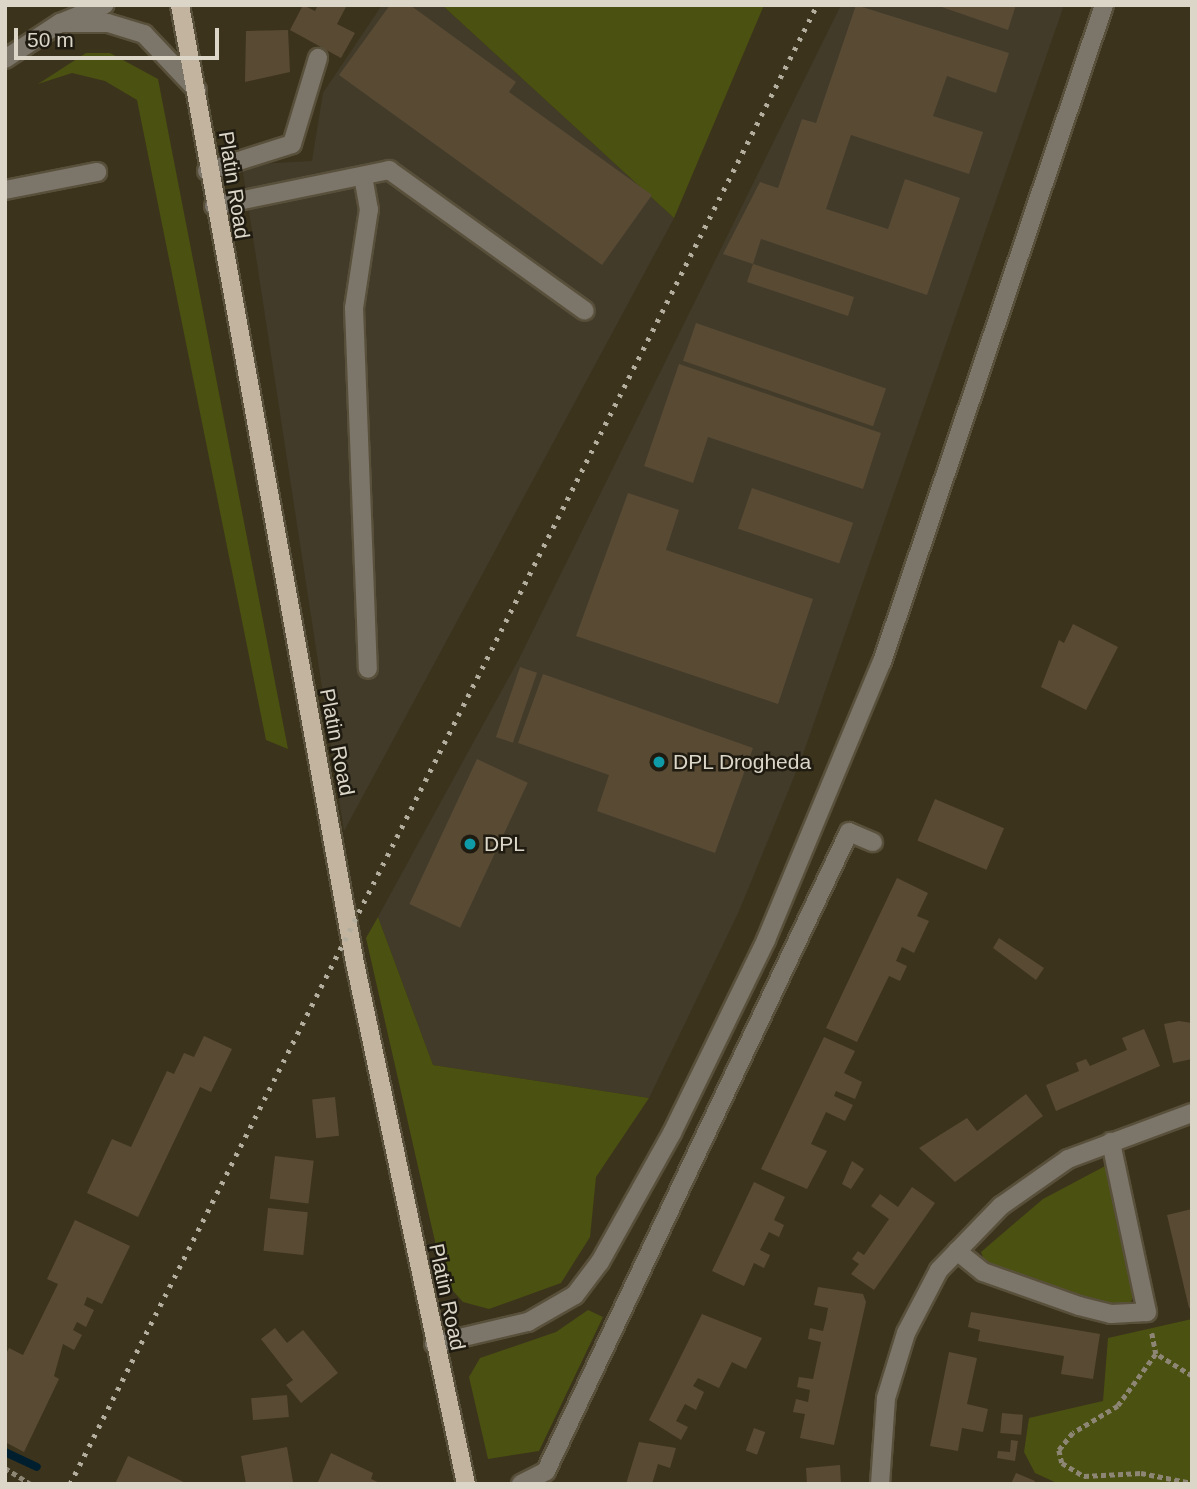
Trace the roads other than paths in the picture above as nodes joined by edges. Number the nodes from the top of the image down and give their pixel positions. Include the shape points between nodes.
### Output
1 (104, 5) edge
2 (180, 5) edge
3 (1104, 5) edge
4 (60, 23) junction
5 (318, 58) dead end
6 (5, 59) edge
7 (197, 90) junction
8 (207, 171) junction
9 (97, 173) dead end
10 (363, 176) junction
11 (5, 190) edge
12 (214, 206) junction
13 (584, 311) dead end
14 (368, 670) dead end
15 (873, 842) dead end
16 (1192, 1113) edge
17 (672, 1133) junction
18 (1111, 1142) junction
19 (700, 1146) junction
20 (957, 1251) junction
21 (433, 1344) junction
22 (466, 1484) edge
23 (521, 1484) edge
24 (880, 1484) edge

1 - 4 street
2 - 7 main road, Platin Road
3 - 17 street via 882,662 766,940
4 - 6 street
4 - 7 street via 108,23 144,34
5 - 8 street via 292,144
7 - 8 main road, Platin Road
8 - 12 main road, Platin Road
9 - 11 street
10 - 12 street
10 - 13 street via 390,170
10 - 14 street via 369,209 354,308
12 - 21 main road, Platin Road via 355,963
15 - 19 street via 849,832
16 - 18 street
17 - 19 street
17 - 21 street via 600,1262 575,1295 528,1322
18 - 20 street via 1068,1159 1002,1206
18 - 20 street via 1147,1312 1111,1314 1079,1306 983,1272
19 - 23 street via 546,1471
20 - 24 street via 939,1270 906,1333 886,1398
21 - 22 main road, Platin Road

